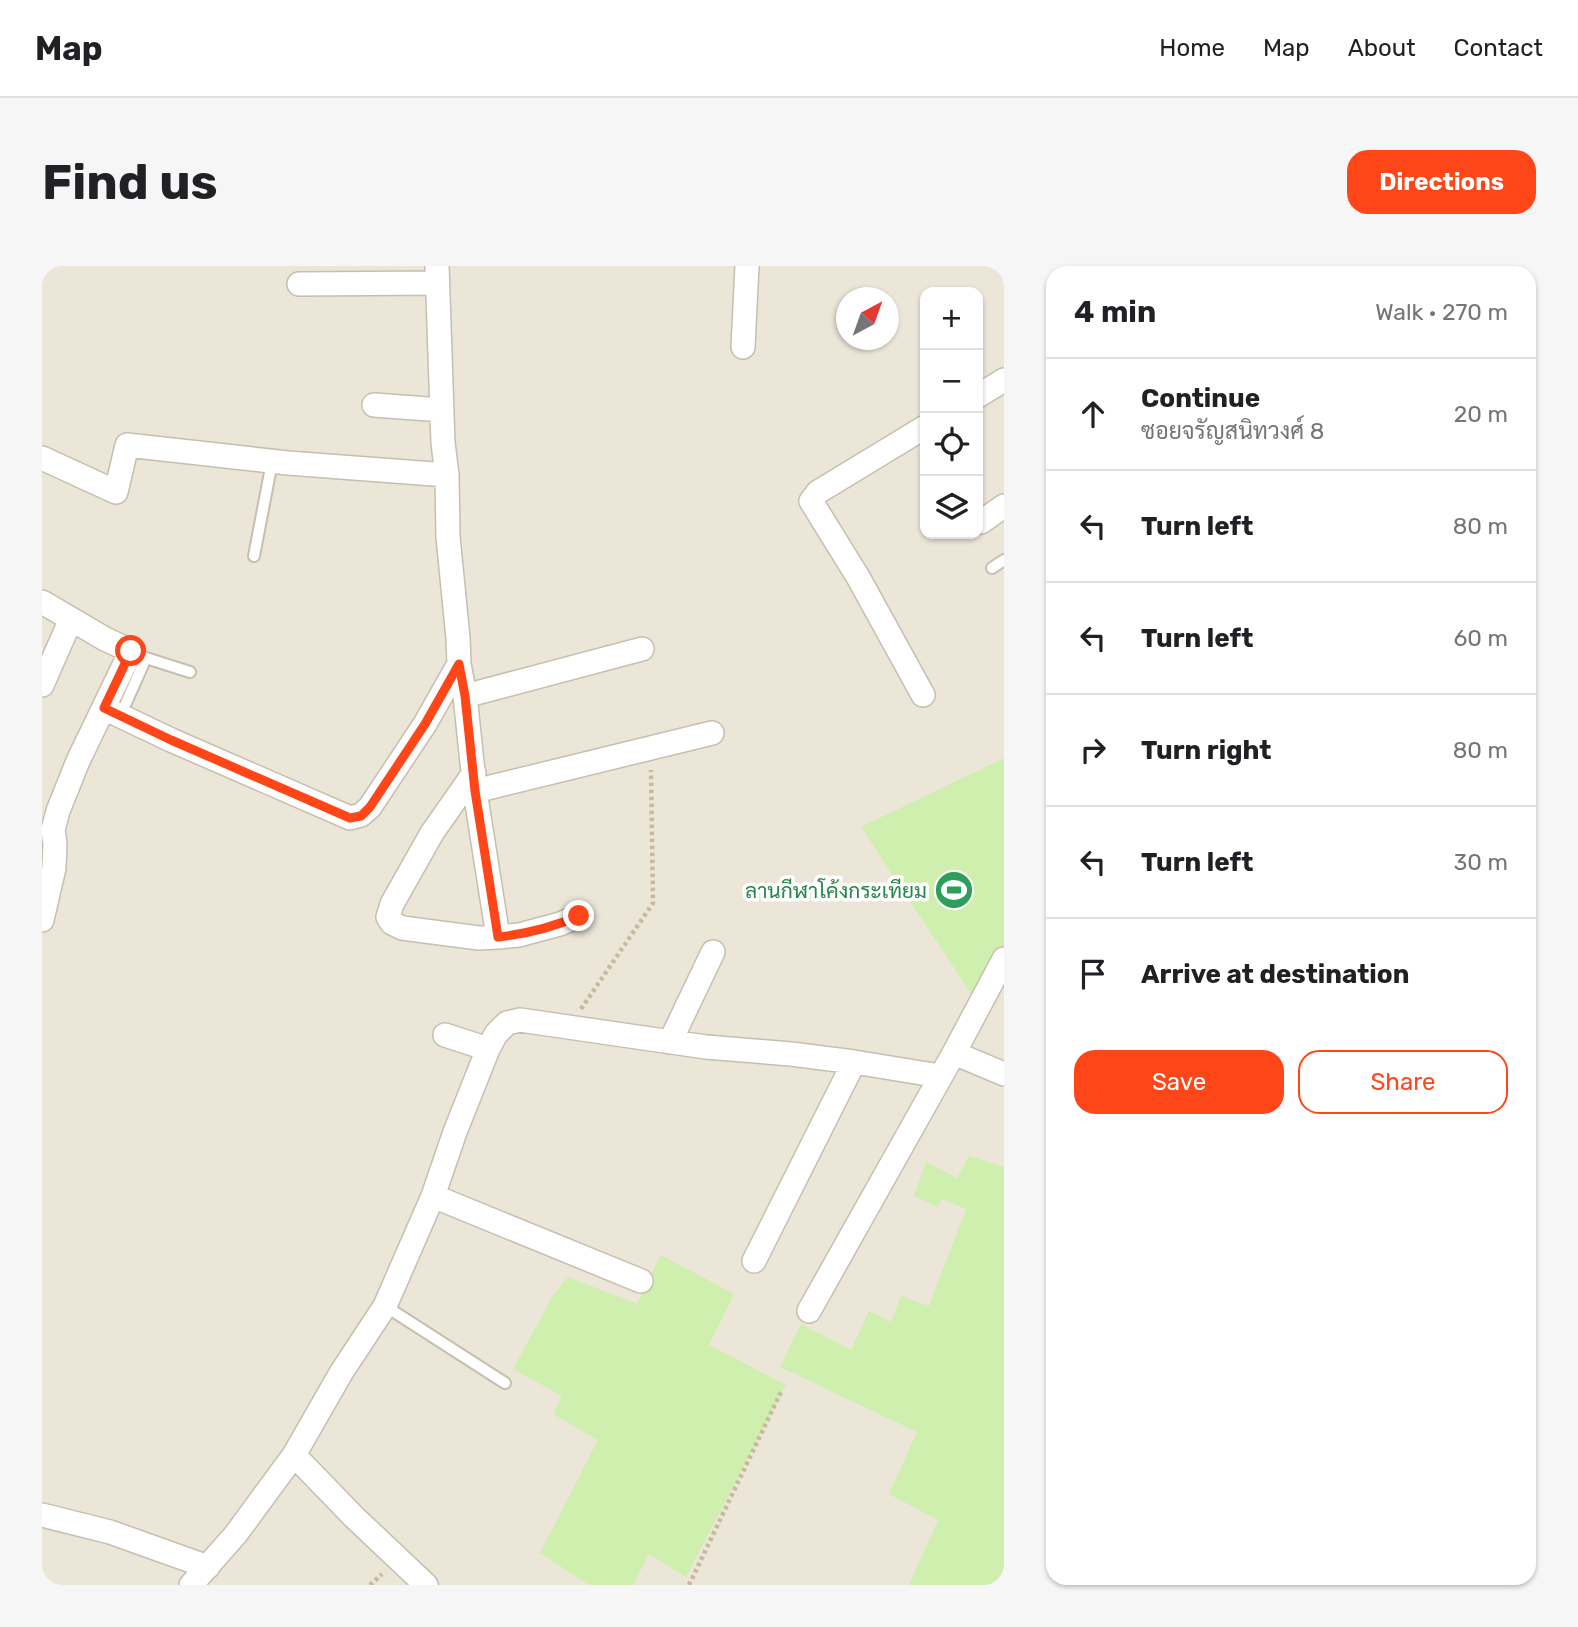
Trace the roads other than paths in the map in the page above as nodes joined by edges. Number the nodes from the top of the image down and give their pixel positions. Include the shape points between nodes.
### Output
1 (747, 266) edge
2 (437, 275) edge
3 (299, 284) dead end
4 (743, 347) dead end
5 (1004, 380) edge
6 (983, 393) edge
7 (374, 405) dead end
8 (442, 410) junction
9 (920, 430) edge
10 (42, 458) edge
11 (272, 462) junction
12 (447, 475) junction
13 (1004, 506) edge
14 (983, 521) edge
15 (254, 556) dead end
16 (1004, 560) edge
17 (992, 568) dead end
18 (42, 603) edge
19 (71, 619) junction
20 (642, 649) dead end
21 (139, 655) junction
22 (459, 664) junction
23 (190, 673) dead end
24 (42, 685) edge
25 (923, 695) dead end
26 (465, 696) junction
27 (115, 705) junction
28 (712, 733) dead end
29 (475, 782) junction
30 (579, 916) dead end
31 (42, 920) edge
32 (498, 937) junction
33 (713, 952) dead end
34 (1004, 959) edge
35 (445, 1035) dead end
36 (670, 1042) junction
37 (488, 1049) junction
38 (954, 1053) junction
39 (854, 1062) junction
40 (1004, 1074) edge
41 (940, 1076) junction
42 (433, 1196) junction
43 (754, 1261) dead end
44 (641, 1281) dead end
45 (385, 1306) junction
46 (809, 1311) dead end
47 (505, 1383) dead end
48 (294, 1455) junction
49 (42, 1515) edge
50 (208, 1567) junction
51 (191, 1585) edge
52 (426, 1585) edge

1 - 4 street
2 - 3 street
2 - 8 street
5 - 6 street
7 - 8 street
8 - 12 street
9 - 25 street via 818,492 811,501
10 - 11 street via 116,492 127,445
11 - 12 street
11 - 15 lane
12 - 22 street
13 - 14 street
16 - 17 lane
18 - 19 street
19 - 21 street
19 - 24 street
20 - 26 street
21 - 23 lane
21 - 27 street
22 - 26 street
22 - 27 street via 370,807 361,816 350,818 171,740
26 - 29 street
27 - 31 street via 78,761 58,811 53,831 54,868
28 - 29 street
29 - 32 street
29 - 32 street via 432,833 388,917 402,928
30 - 32 street
33 - 36 street
34 - 38 street
35 - 37 street
36 - 37 street via 520,1020 507,1023
36 - 39 street
37 - 42 street
38 - 40 street
38 - 41 street
39 - 41 street
39 - 43 street
41 - 46 street
42 - 44 street
42 - 45 street
45 - 47 lane
45 - 48 street
48 - 50 street
48 - 52 street
49 - 50 street via 110,1532
50 - 51 street

